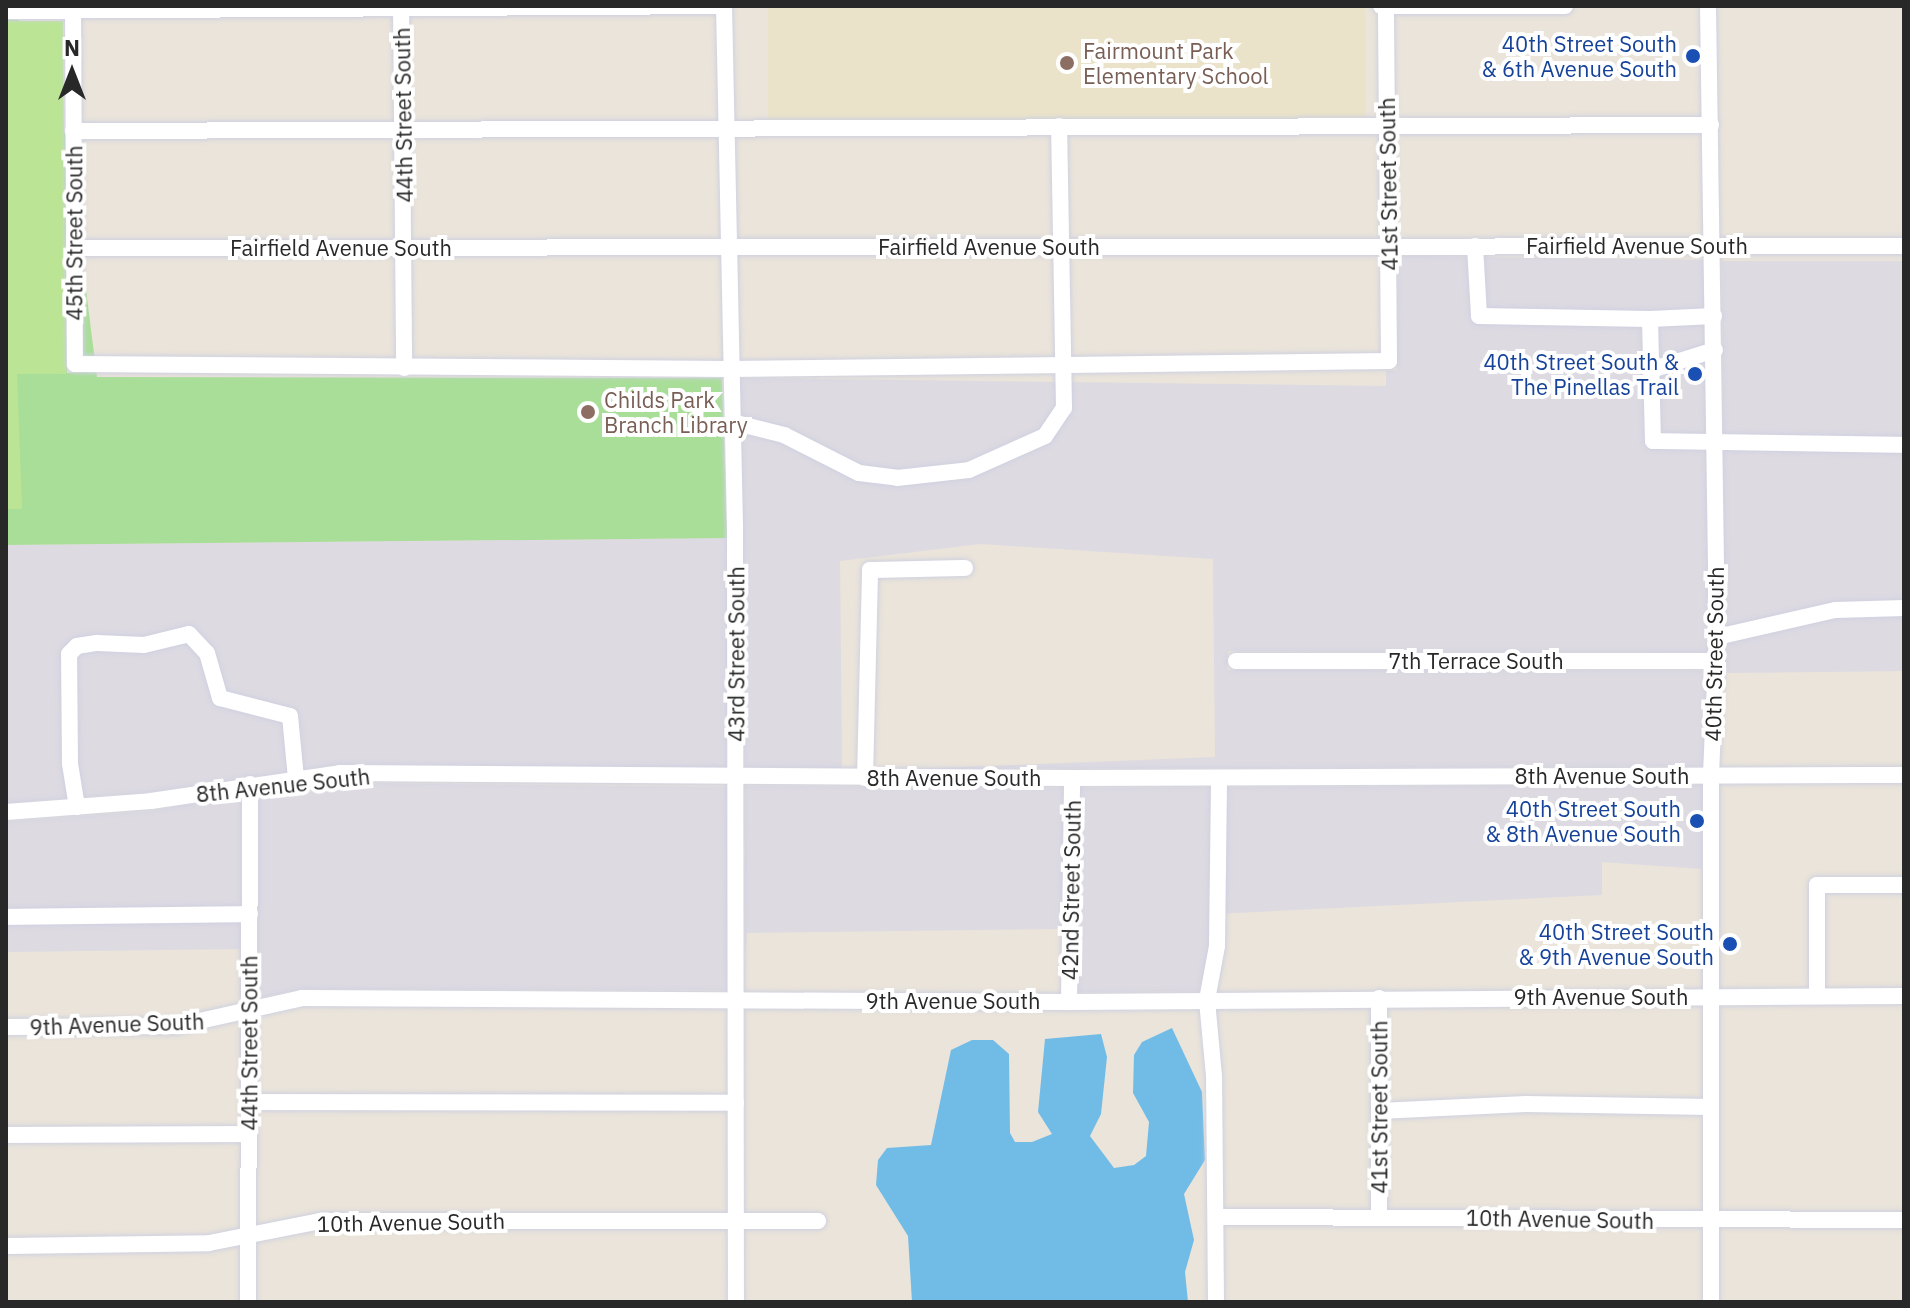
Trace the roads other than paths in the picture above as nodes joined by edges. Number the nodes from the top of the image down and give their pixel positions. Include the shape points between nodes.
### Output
1 (724, 6) edge
2 (1385, 6) edge
3 (1565, 6) edge
4 (1708, 6) edge
5 (401, 7) edge
6 (73, 8) edge
7 (6, 11) edge
8 (1388, 124) junction
9 (1711, 125) junction
10 (1059, 126) junction
11 (727, 127) junction
12 (403, 129) junction
13 (73, 131) junction
14 (1389, 246) junction
15 (1475, 246) junction
16 (1714, 246) junction
17 (1904, 246) edge
18 (404, 247) junction
19 (729, 247) junction
20 (1061, 247) junction
21 (74, 248) junction
22 (1714, 316) junction
23 (1650, 319) junction
24 (1715, 350) junction
25 (1062, 366) junction
26 (404, 368) junction
27 (730, 369) junction
28 (1651, 370) junction
29 (732, 422) junction
30 (1904, 445) edge
31 (1715, 446) junction
32 (965, 568) dead end
33 (1904, 608) edge
34 (1717, 637) junction
35 (1236, 661) dead end
36 (1717, 661) junction
37 (1711, 775) junction
38 (1904, 775) edge
39 (737, 777) junction
40 (296, 778) junction
41 (865, 778) junction
42 (1072, 778) junction
43 (1219, 778) junction
44 (250, 784) junction
45 (77, 807) junction
46 (6, 812) edge
47 (1904, 885) edge
48 (250, 914) junction
49 (6, 917) edge
50 (1710, 996) junction
51 (1817, 996) junction
52 (1904, 996) edge
53 (1379, 998) junction
54 (1207, 1000) junction
55 (737, 1001) junction
56 (1069, 1002) junction
57 (250, 1009) junction
58 (6, 1027) edge
59 (249, 1102) junction
60 (736, 1103) junction
61 (1710, 1107) junction
62 (1379, 1111) junction
63 (249, 1134) junction
64 (6, 1135) edge
65 (1379, 1216) junction
66 (1216, 1217) junction
67 (736, 1220) junction
68 (1904, 1220) edge
69 (818, 1221) dead end
70 (1711, 1221) junction
71 (248, 1235) junction
72 (6, 1246) edge
73 (248, 1302) edge
74 (736, 1302) edge
75 (1216, 1302) edge
76 (1711, 1302) edge

1 - 5 street
1 - 11 street, 43rd Street South
2 - 3 street
2 - 8 street, 41st Street South
4 - 9 street, 40th Street South
5 - 6 street
5 - 12 street, 44th Street South
6 - 7 street
6 - 13 street, 45th Street South
8 - 9 street
8 - 10 street
8 - 14 street, 41st Street South
9 - 16 street, 40th Street South
10 - 11 street
10 - 20 street
11 - 12 street
11 - 19 street, 43rd Street South
12 - 13 street
12 - 18 street, 44th Street South
13 - 21 street, 45th Street South
14 - 15 street, Fairfield Avenue South
14 - 20 street, Fairfield Avenue South
14 - 25 street, 41st Street South via 1389,361
15 - 16 street, Fairfield Avenue South
15 - 23 street via 1479,316
16 - 17 street, Fairfield Avenue South
16 - 22 street, 40th Street South
18 - 19 street, Fairfield Avenue South
18 - 21 street, Fairfield Avenue South
18 - 26 street, 44th Street South
19 - 20 street, Fairfield Avenue South
19 - 27 street, 43rd Street South
20 - 25 street
21 - 26 street, 45th Street South via 75,364
22 - 23 street
22 - 24 street, 40th Street South
23 - 28 street
24 - 28 street
24 - 31 street, 40th Street South
25 - 27 street
25 - 29 street via 1064,408 1058,423 1023,449 969,470 897,478 859,473 784,435
26 - 27 street
27 - 29 street, 43rd Street South
28 - 31 street via 1653,441
29 - 39 street, 43rd Street South
30 - 31 street
31 - 34 street, 40th Street South
32 - 41 street via 870,570
33 - 34 street via 1835,610
34 - 36 street, 40th Street South
35 - 36 street, 7th Terrace South
36 - 37 street, 40th Street South
37 - 38 street, 8th Avenue South
37 - 43 street, 8th Avenue South
37 - 50 street, 40th Street South
39 - 40 street, 8th Avenue South via 340,773
39 - 41 street, 8th Avenue South
39 - 55 street, 43rd Street South
40 - 44 street, 8th Avenue South
40 - 45 street via 290,716 220,698 207,653 189,634 144,645 97,643 77,646 69,654 70,764
41 - 42 street, 8th Avenue South
42 - 43 street, 8th Avenue South
42 - 56 street, 42nd Street South
43 - 54 street via 1217,946
44 - 45 street, 8th Avenue South
44 - 48 street, 44th Street South
45 - 46 street, 8th Avenue South
47 - 51 street via 1817,885
48 - 49 street
48 - 57 street, 44th Street South
50 - 51 street, 9th Avenue South
50 - 53 street, 9th Avenue South
50 - 61 street, 40th Street South
51 - 52 street, 9th Avenue South
53 - 54 street, 9th Avenue South
53 - 62 street, 41st Street South
54 - 56 street, 9th Avenue South
54 - 66 street
55 - 56 street, 9th Avenue South
55 - 57 street, 9th Avenue South via 302,998
55 - 60 street, 43rd Street South
57 - 58 street, 9th Avenue South via 177,1026
57 - 59 street, 44th Street South
59 - 60 street
59 - 63 street, 44th Street South
60 - 67 street, 43rd Street South
61 - 62 street via 1526,1104
61 - 70 street, 40th Street South
62 - 65 street, 41st Street South
63 - 64 street
63 - 71 street, 44th Street South
65 - 66 street, 10th Avenue South
65 - 70 street, 10th Avenue South
66 - 75 street
67 - 69 street, 10th Avenue South
67 - 71 street, 10th Avenue South via 320,1221
67 - 74 street, 43rd Street South
68 - 70 street, 10th Avenue South
70 - 76 street, 40th Street South
71 - 72 street, 10th Avenue South via 209,1243
71 - 73 street, 44th Street South

